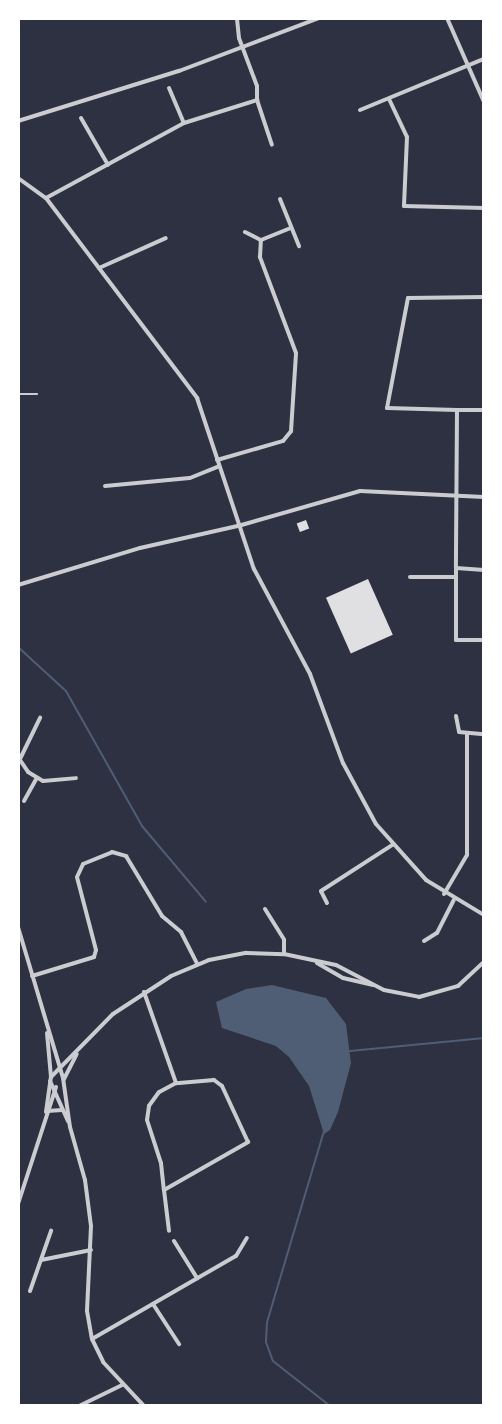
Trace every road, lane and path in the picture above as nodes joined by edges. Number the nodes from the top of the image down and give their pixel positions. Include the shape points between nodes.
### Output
1 (237, 18) edge
2 (319, 18) edge
3 (447, 18) edge
4 (242, 45) junction
5 (484, 59) edge
6 (468, 64) junction
7 (169, 88) dead end
8 (389, 99) junction
9 (257, 100) junction
10 (484, 102) edge
11 (360, 110) dead end
12 (81, 118) dead end
13 (18, 121) edge
14 (184, 123) junction
15 (272, 145) dead end
16 (108, 165) junction
17 (18, 179) edge
18 (46, 198) junction
19 (280, 199) dead end
20 (484, 208) edge
21 (291, 228) junction
22 (245, 232) dead end
23 (166, 238) dead end
24 (261, 240) junction
25 (298, 246) dead end
26 (99, 268) junction
27 (484, 297) edge
28 (18, 394) edge
29 (37, 394) dead end
30 (457, 410) junction
31 (484, 410) edge
32 (218, 463) junction
33 (105, 486) dead end
34 (456, 497) junction
35 (484, 497) edge
36 (238, 526) junction
37 (456, 568) junction
38 (484, 570) edge
39 (410, 577) dead end
40 (456, 577) junction
41 (18, 585) edge
42 (484, 640) edge
43 (456, 716) dead end
44 (40, 718) dead end
45 (467, 734) junction
46 (484, 734) edge
47 (19, 758) edge
48 (37, 778) junction
49 (76, 778) dead end
50 (24, 801) dead end
51 (392, 845) junction
52 (444, 894) junction
53 (454, 900) junction
54 (327, 903) dead end
55 (265, 909) dead end
56 (484, 915) edge
57 (18, 927) edge
58 (424, 941) dead end
59 (284, 954) junction
60 (26, 955) junction
61 (18, 958) edge
62 (316, 962) junction
63 (484, 962) edge
64 (196, 964) junction
65 (32, 976) junction
66 (374, 985) junction
67 (144, 992) junction
68 (46, 1027) junction
69 (79, 1050) junction
70 (56, 1056) junction
71 (70, 1058) junction
72 (60, 1068) junction
73 (63, 1079) junction
74 (53, 1082) junction
75 (176, 1083) junction
76 (63, 1111) junction
77 (46, 1112) junction
78 (70, 1127) junction
79 (164, 1190) junction
80 (18, 1204) edge
81 (51, 1231) dead end
82 (170, 1231) dead end
83 (247, 1238) dead end
84 (174, 1241) dead end
85 (91, 1250) junction
86 (41, 1260) junction
87 (197, 1278) junction
88 (30, 1291) dead end
89 (153, 1304) junction
90 (92, 1339) junction
91 (179, 1344) dead end
92 (122, 1385) junction
93 (79, 1406) edge
94 (144, 1406) edge

1 - 4 street
2 - 4 street
3 - 6 street
4 - 9 street via 258,86
4 - 13 street via 179,71
5 - 6 street
6 - 8 street
6 - 10 street
7 - 14 street
8 - 11 street
8 - 20 street via 407,137 404,206
9 - 14 street
9 - 15 street
12 - 16 street
14 - 16 street
16 - 18 street
17 - 18 street
18 - 26 street
19 - 21 street
21 - 24 street
21 - 25 street
22 - 24 street
23 - 26 street
24 - 32 street via 260,257 296,353 291,431 283,441
26 - 32 street via 197,398
27 - 30 street via 408,298 387,408
28 - 29 lane
30 - 31 street
30 - 34 street
32 - 33 street via 190,478
32 - 36 street
34 - 35 street
34 - 36 street via 360,490
34 - 37 street
36 - 41 street via 140,548
36 - 51 street via 254,569 310,674 343,763
37 - 38 street
37 - 40 street
39 - 40 street
40 - 42 street via 456,639
43 - 45 street via 459,732
44 - 47 street
45 - 46 street
45 - 52 street via 467,855
47 - 48 street
48 - 49 street via 58,782
48 - 50 street
51 - 52 street via 414,870
51 - 54 street via 321,891
52 - 53 street
53 - 56 street
53 - 58 street via 437,933
55 - 59 street via 284,940
57 - 60 street
59 - 62 street
59 - 64 street via 246,953
60 - 61 street
60 - 65 street
62 - 66 street via 343,978
62 - 66 street via 353,971
63 - 66 street via 458,986 440,994 397,994
64 - 65 street via 181,932 162,916 126,856 112,852 83,864 77,877 96,950 94,957
64 - 67 street
65 - 68 street
67 - 69 street via 113,1014
67 - 75 street
68 - 70 street
68 - 74 street
69 - 71 street
69 - 73 street
70 - 71 street
70 - 72 street
71 - 72 street
72 - 73 street
72 - 74 street
73 - 74 street
73 - 74 street
73 - 78 street
74 - 76 street
74 - 77 street
74 - 77 street
75 - 79 street via 155,1096 147,1116
75 - 79 street via 205,1079 219,1083 248,1142
76 - 77 street
76 - 78 street
77 - 80 street
78 - 85 street via 85,1179
79 - 82 street
81 - 86 street
83 - 87 street via 236,1256
84 - 87 street
85 - 86 street
85 - 90 street via 87,1311
86 - 88 street
87 - 89 street
89 - 90 street
89 - 91 street
90 - 92 street via 103,1362
92 - 93 street
92 - 94 street

